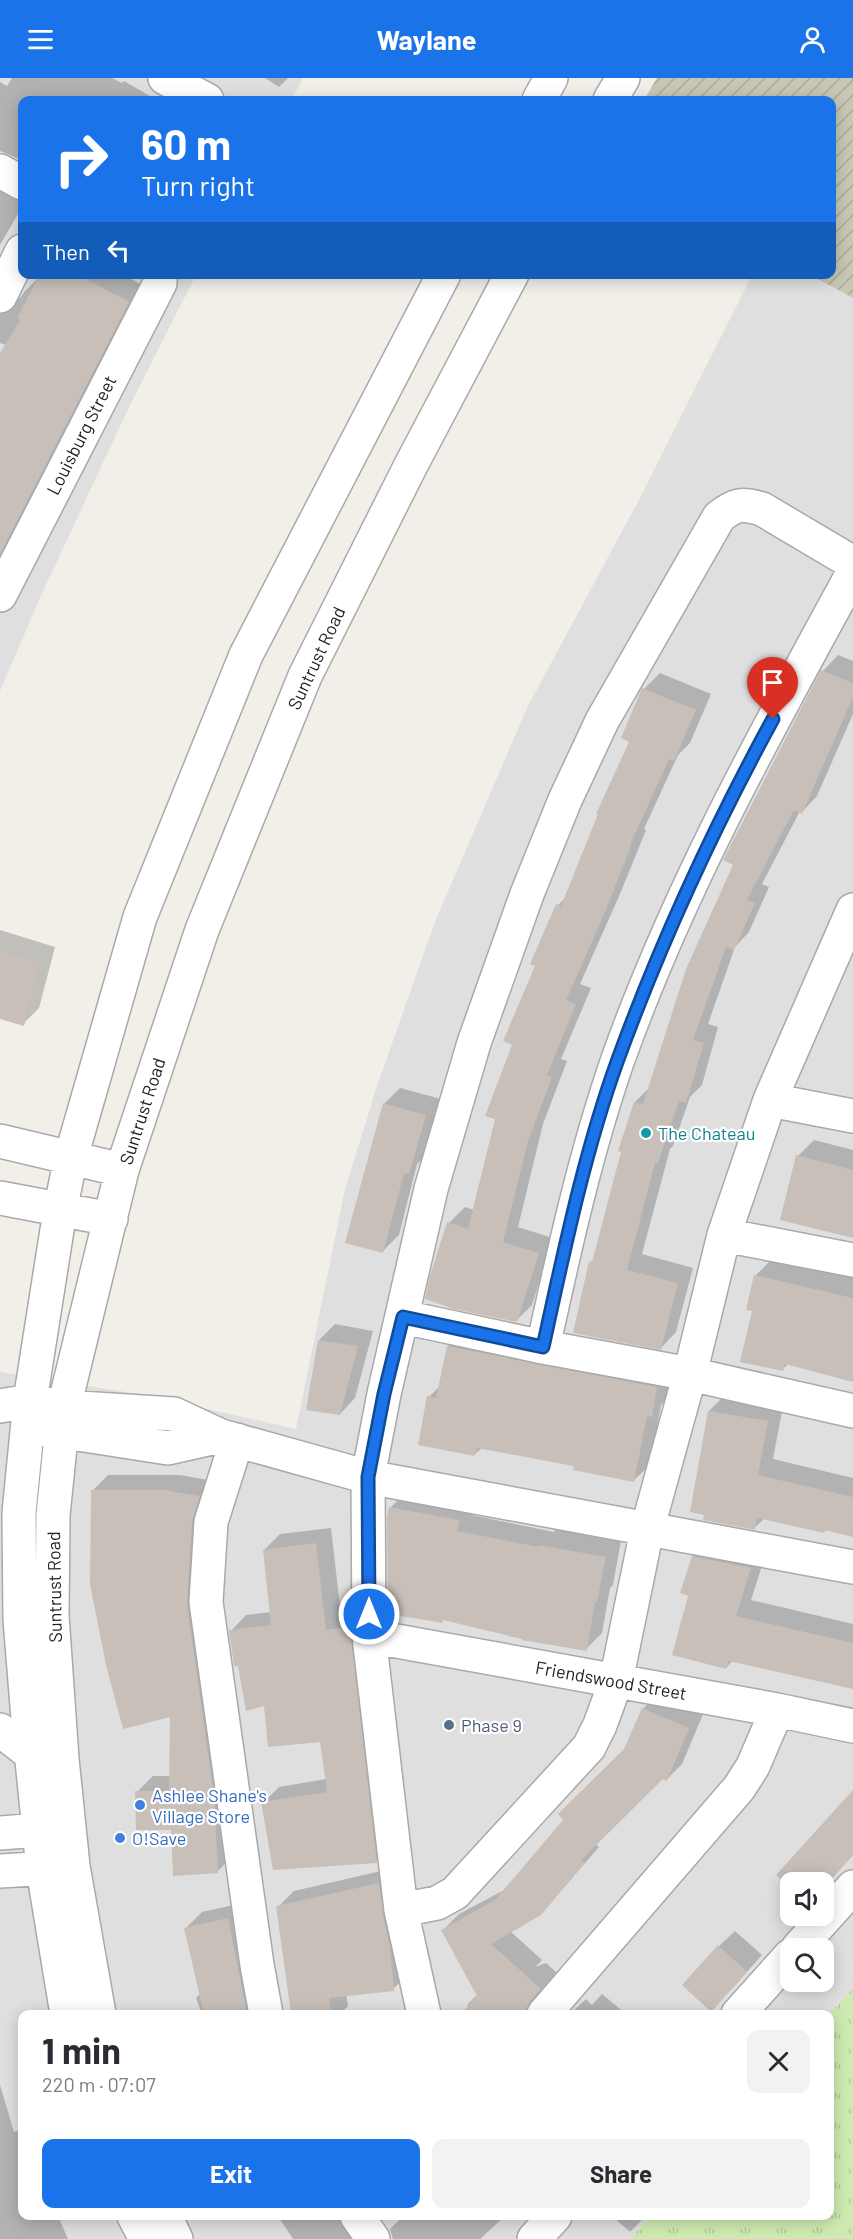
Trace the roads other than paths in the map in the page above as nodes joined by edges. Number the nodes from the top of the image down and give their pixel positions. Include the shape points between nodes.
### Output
1 (165, 78) edge
2 (551, 78) edge
3 (623, 78) edge
4 (199, 96) edge
5 (540, 96) edge
6 (612, 96) edge
7 (0, 171) edge
8 (18, 181) edge
9 (18, 259) edge
10 (160, 279) edge
11 (441, 279) edge
12 (507, 279) edge
13 (0, 296) edge
14 (853, 563) edge
15 (853, 573) edge
16 (0, 595) edge
17 (853, 910) edge
18 (842, 960) edge
19 (770, 1100) junction
20 (853, 1116) edge
21 (0, 1141) edge
22 (71, 1157) junction
23 (122, 1170) junction
24 (0, 1198) edge
25 (60, 1211) junction
26 (111, 1219) junction
27 (724, 1235) junction
28 (853, 1260) edge
29 (403, 1317) junction
30 (543, 1347) junction
31 (690, 1374) junction
32 (853, 1411) edge
33 (14, 1413) edge
34 (62, 1419) junction
35 (229, 1438) junction
36 (22, 1477) junction
37 (368, 1477) junction
38 (0, 1501) edge
39 (647, 1530) junction
40 (853, 1567) edge
41 (369, 1636) junction
42 (616, 1681) junction
43 (777, 1710) junction
44 (853, 1726) edge
45 (0, 1731) edge
46 (31, 1754) junction
47 (54, 1828) junction
48 (0, 1833) edge
49 (58, 1868) junction
50 (0, 1872) edge
51 (853, 1887) edge
52 (401, 1910) junction
53 (807, 1938) edge
54 (780, 1967) edge
55 (67, 2010) edge
56 (98, 2010) edge
57 (265, 2010) edge
58 (423, 2010) edge
59 (547, 2010) edge
60 (742, 2010) edge
61 (136, 2220) edge
62 (167, 2220) edge
63 (360, 2220) edge
64 (146, 2239) edge
65 (176, 2239) edge
66 (373, 2239) edge

1 - 4 street
2 - 5 street
3 - 6 street
7 - 8 street
9 - 13 street
10 - 16 street, Louisburg Street
11 - 22 street, Suntrust Road via 246,654 140,917
12 - 23 street, Suntrust Road via 305,676 202,930
14 - 29 street via 762,509 748,505 733,507 709,533 602,721 528,894 474,1042 431,1189
15 - 30 street via 739,782 656,965 617,1063 571,1214
17 - 18 street
18 - 19 street
19 - 20 street
19 - 27 street
21 - 22 street
22 - 23 street
22 - 25 street, Suntrust Road
23 - 26 street, Suntrust Road
24 - 25 street
25 - 26 street
25 - 33 street, Suntrust Road
26 - 34 street, Suntrust Road
27 - 28 street
27 - 31 street
29 - 30 street
29 - 37 street
30 - 31 street
31 - 32 street
31 - 39 street
33 - 34 street
33 - 36 street, Suntrust Road
34 - 35 street via 174,1414
34 - 47 street, Suntrust Road via 52,1515
35 - 37 street
35 - 57 street via 211,1522 206,1602
36 - 38 street
36 - 46 street, Suntrust Road via 20,1619
37 - 39 street
37 - 41 street
39 - 40 street
39 - 42 street
41 - 42 street, Friendswood Street
41 - 52 street
42 - 43 street, Friendswood Street
42 - 52 street via 589,1747 454,1893 436,1903
43 - 44 street, Friendswood Street
43 - 59 street via 739,1788
45 - 46 street
46 - 47 street, Suntrust Road
47 - 48 street
47 - 49 street, Suntrust Road
49 - 50 street
49 - 55 street, Suntrust Road
49 - 56 street, Suntrust Road
51 - 53 street
52 - 58 street
54 - 60 street
61 - 64 street
62 - 65 street
63 - 66 street

